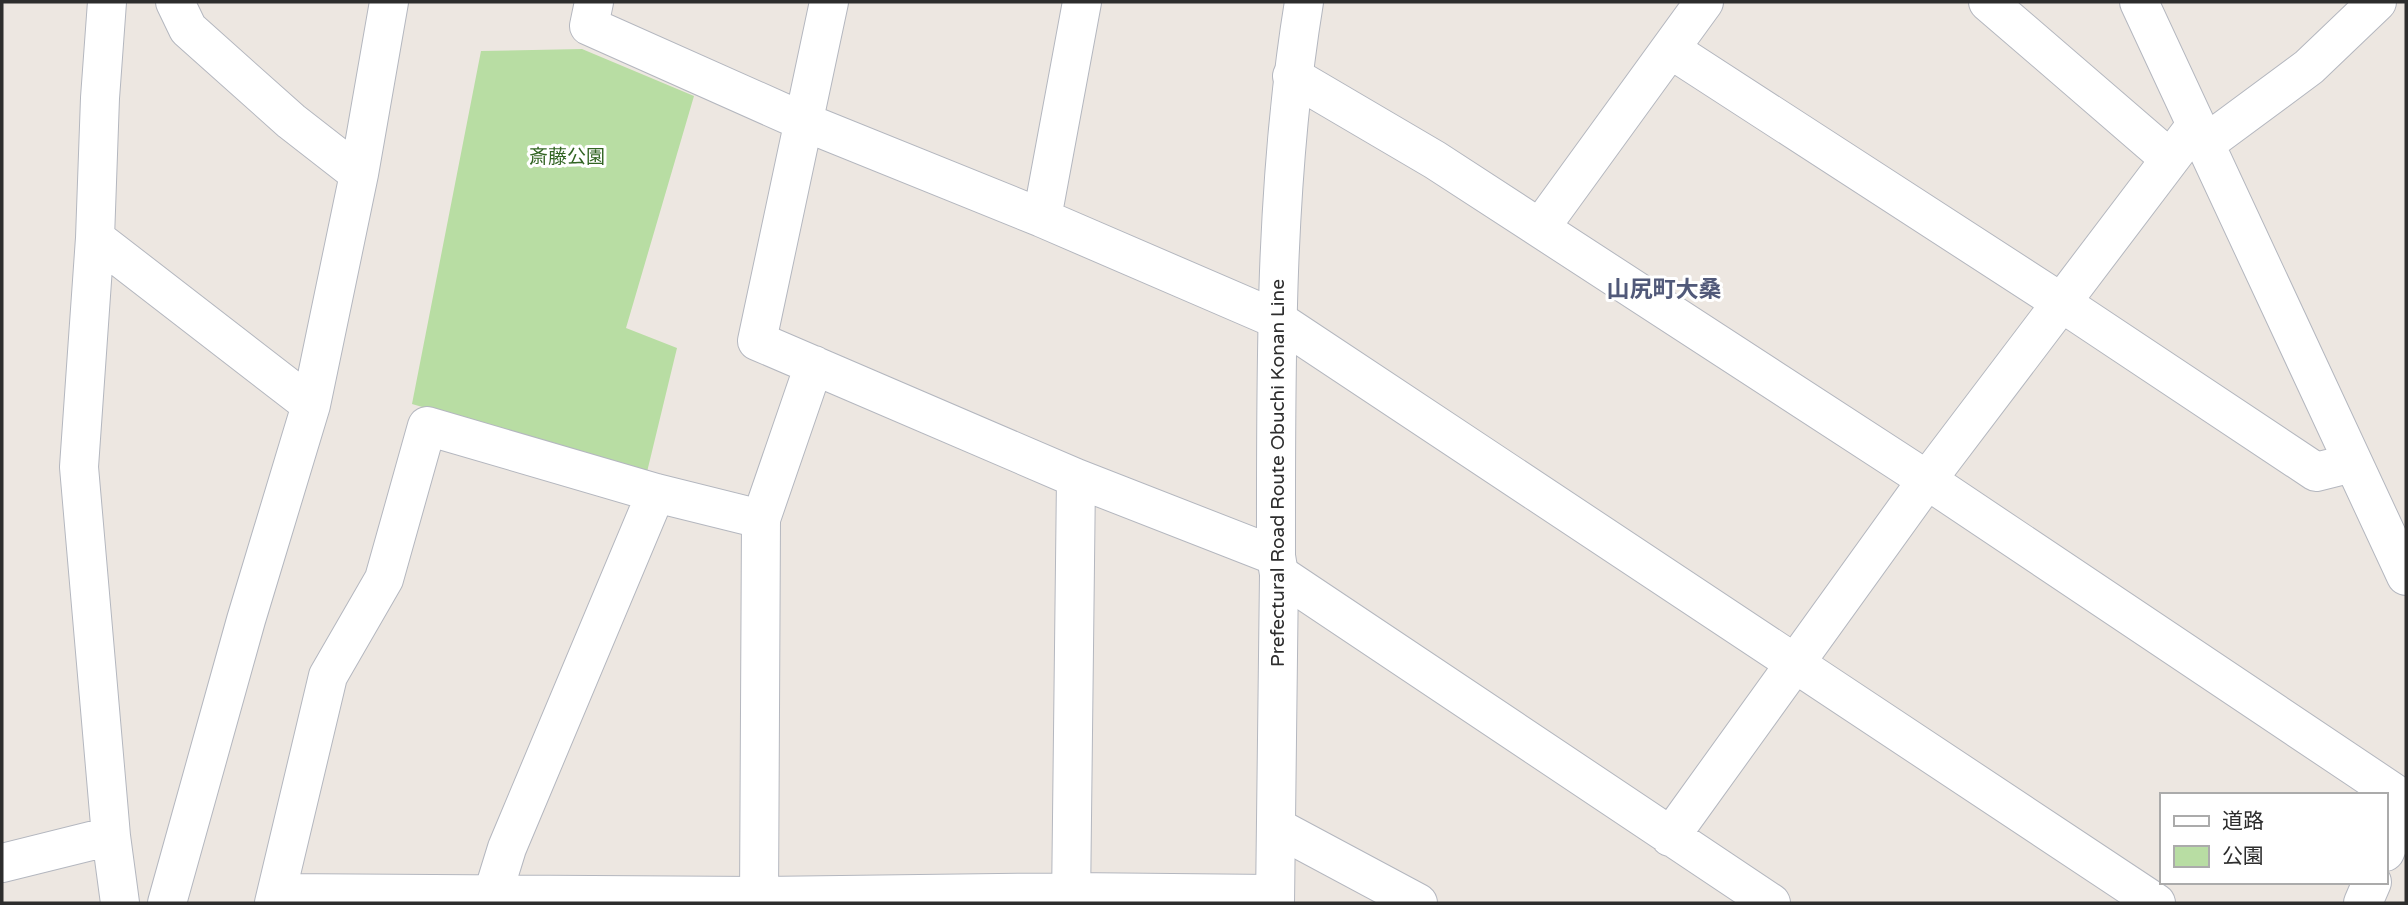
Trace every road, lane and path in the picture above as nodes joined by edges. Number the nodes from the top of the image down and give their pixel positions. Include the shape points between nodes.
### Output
1 (107, 2) edge
2 (175, 2) edge
3 (389, 2) edge
4 (594, 2) edge
5 (829, 2) edge
6 (1082, 2) edge
7 (1304, 2) edge
8 (1704, 2) edge
9 (1987, 2) edge
10 (2139, 2) edge
11 (2376, 2) edge
12 (1670, 49) junction
13 (1292, 76) junction
14 (802, 121) junction
15 (2201, 135) junction
16 (2170, 159) junction
17 (359, 174) junction
18 (1042, 218) junction
19 (1540, 228) junction
20 (95, 238) junction
21 (2062, 303) junction
22 (1276, 319) junction
23 (814, 365) junction
24 (311, 405) junction
25 (2352, 463) junction
26 (1076, 478) junction
27 (1927, 480) junction
28 (656, 493) junction
29 (761, 519) junction
30 (1277, 565) junction
31 (2406, 576) edge
32 (1794, 664) junction
33 (2406, 802) edge
34 (1276, 827) junction
35 (111, 836) junction
36 (1670, 837) junction
37 (2387, 847) edge
38 (2, 863) edge
39 (2371, 884) edge
40 (1071, 897) edge
41 (276, 898) edge
42 (491, 898) edge
43 (759, 899) edge
44 (1275, 899) edge
45 (120, 903) edge
46 (167, 903) edge
47 (1418, 903) edge
48 (1771, 903) edge
49 (2156, 903) edge
50 (2363, 903) edge

1 - 20 street
2 - 17 street via 188,29 290,121
3 - 17 street
4 - 14 street via 589,26
5 - 14 street
6 - 18 street
7 - 13 street, Prefectural Road Route Obuchi Konan Line
8 - 12 street
9 - 16 street
10 - 15 street
11 - 15 street via 2309,67
12 - 19 street
12 - 21 street
13 - 19 street
13 - 22 street, Prefectural Road Route Obuchi Konan Line
14 - 18 street
14 - 23 street via 757,341
15 - 16 street
15 - 25 street
16 - 21 street
17 - 24 street
18 - 22 street
19 - 27 street
20 - 24 street
20 - 35 street via 79,467
21 - 25 street via 2316,472
21 - 27 street
22 - 30 street, Prefectural Road Route Obuchi Konan Line
22 - 32 street
23 - 26 street
23 - 29 street
24 - 46 street
25 - 31 street
26 - 30 street
26 - 40 street
27 - 32 street
27 - 33 street
28 - 29 street
28 - 41 street via 427,426 384,579 328,676
28 - 42 street via 507,848
29 - 43 street
30 - 34 street, Prefectural Road Route Obuchi Konan Line
30 - 36 street
32 - 36 street
32 - 49 street
33 - 37 street
34 - 44 street, Prefectural Road Route Obuchi Konan Line
34 - 47 street
35 - 38 street
35 - 45 street
36 - 48 street
39 - 50 street
40 - 43 street
40 - 44 street
41 - 42 street
42 - 43 street

